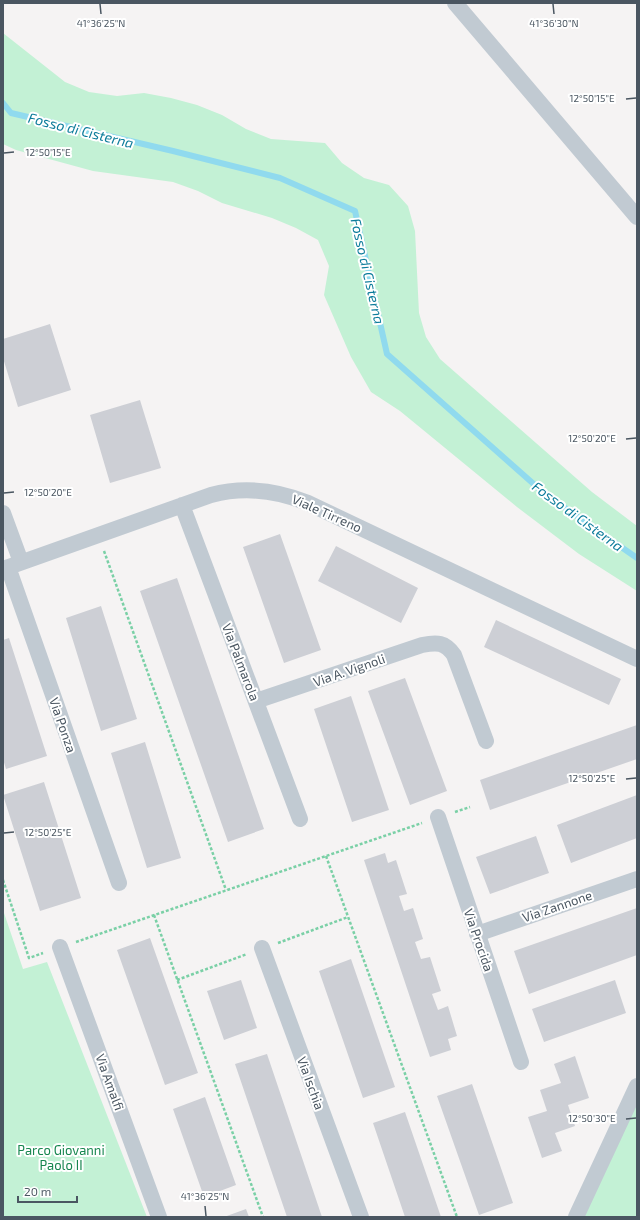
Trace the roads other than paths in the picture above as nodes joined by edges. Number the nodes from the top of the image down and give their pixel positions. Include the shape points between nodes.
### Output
1 (454, 3) edge
2 (637, 217) edge
3 (182, 505) junction
4 (3, 513) edge
5 (11, 566) edge
6 (637, 658) edge
7 (256, 701) junction
8 (486, 741) dead end
9 (438, 817) road end
10 (300, 819) dead end
11 (637, 879) edge
12 (119, 883) dead end
13 (477, 934) junction
14 (60, 947) road end
15 (262, 948) dead end
16 (521, 1062) dead end
17 (637, 1086) edge
18 (159, 1217) edge
19 (361, 1217) edge
20 (576, 1217) edge

1 - 2 street
3 - 5 street, Viale Tirreno
3 - 6 street, Viale Tirreno via 211,495 237,490 262,490 289,496 322,509
3 - 7 street, Via Palmarola
4 - 5 street, Via Ponza
5 - 12 street, Via Ponza
7 - 8 street, Via A. Vignoli via 434,643 443,645 452,652
7 - 10 street, Via Palmarola
9 - 13 street, Via Procida
11 - 13 street, Via Zannone
13 - 16 street, Via Procida
14 - 18 street, Via Amalfi
15 - 19 street, Via Ischia
17 - 20 street

